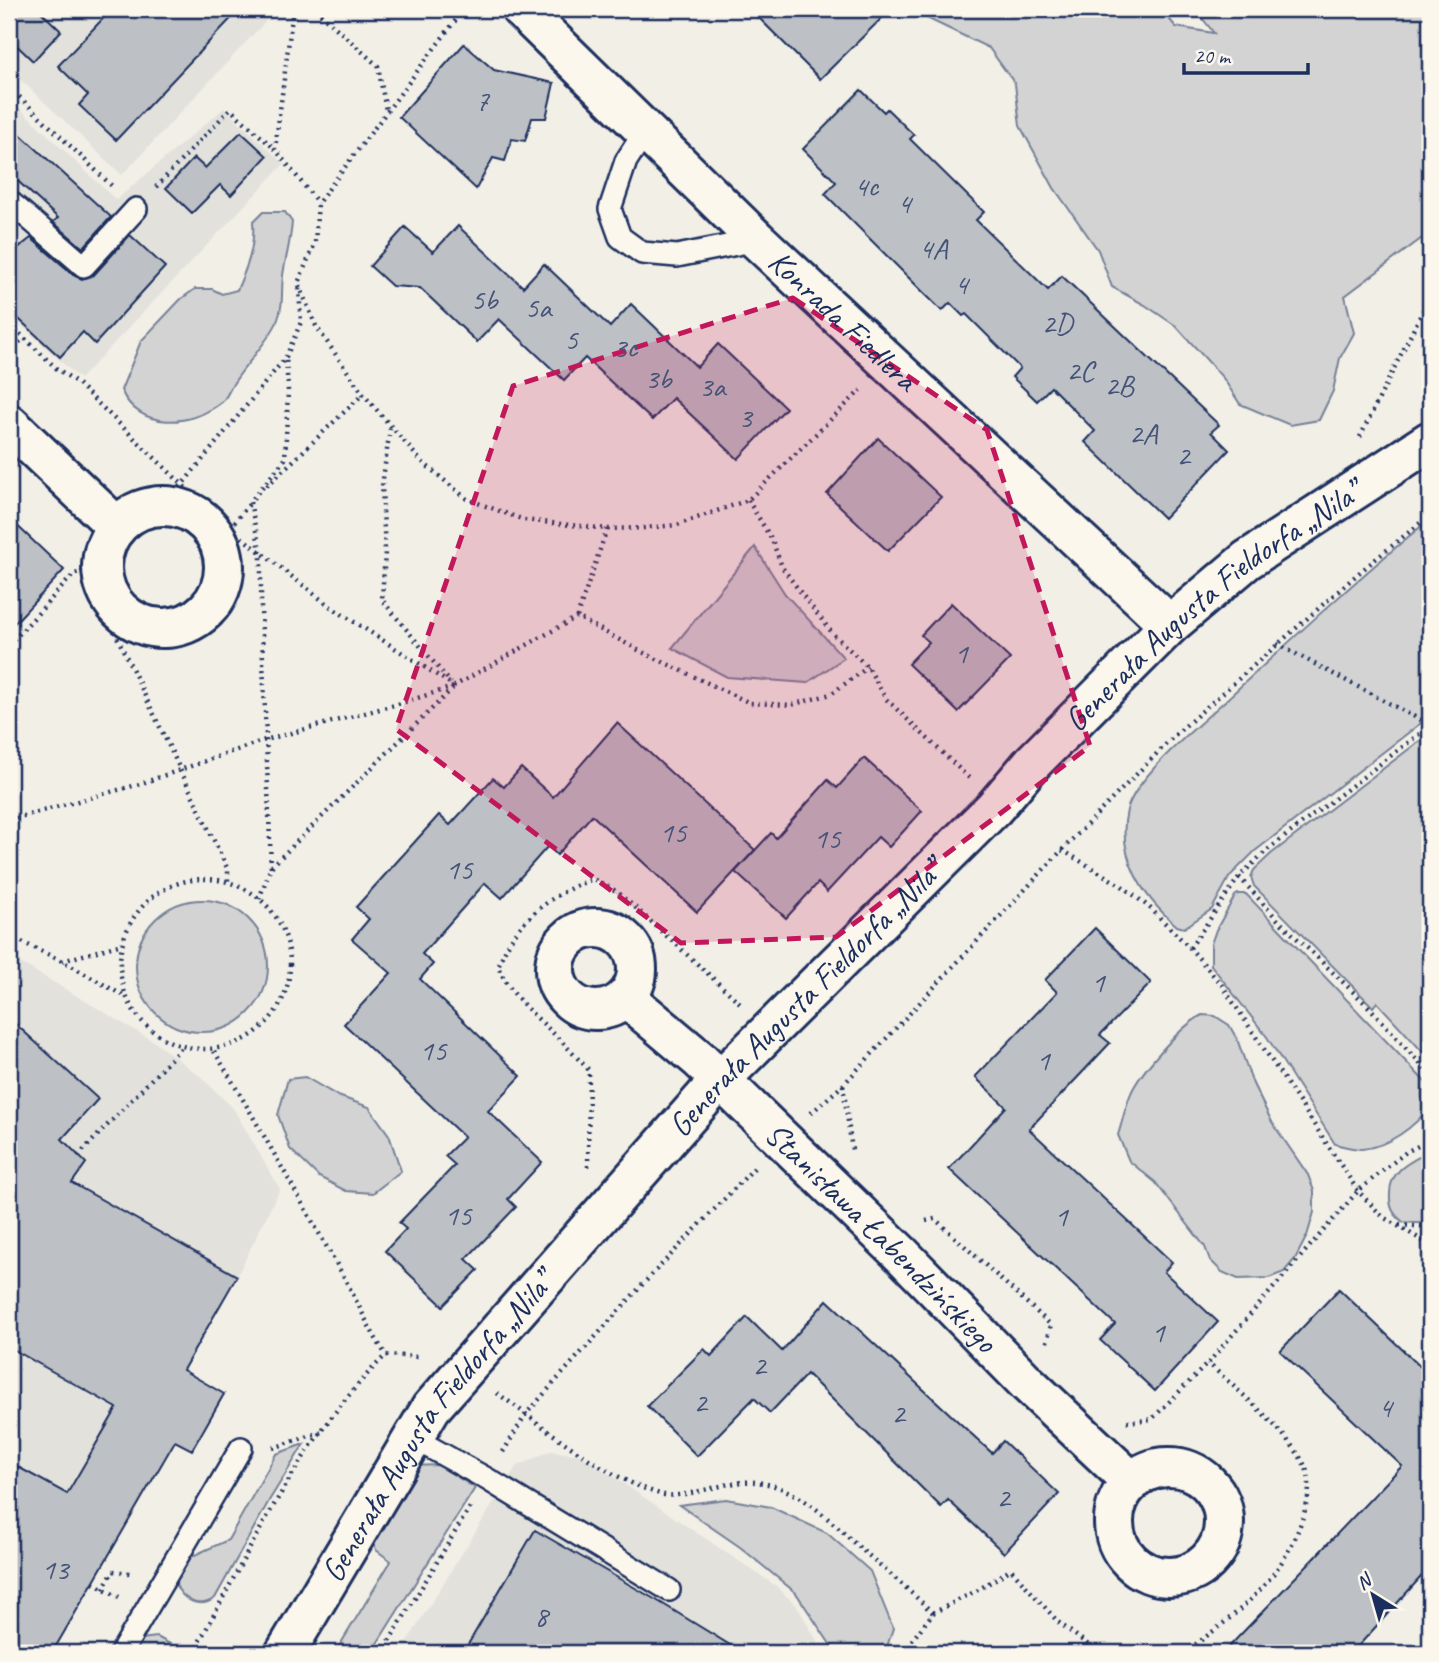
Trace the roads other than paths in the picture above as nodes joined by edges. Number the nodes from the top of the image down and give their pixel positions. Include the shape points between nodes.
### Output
1 (521, 9) edge
2 (646, 130) junction
3 (9, 201) edge
4 (136, 209) road end
5 (757, 240) junction
6 (9, 424) edge
7 (1430, 441) edge
8 (116, 526) junction
9 (1170, 625) junction
10 (626, 998) dead end
11 (719, 1081) junction
12 (413, 1438) junction
13 (241, 1448) dead end
14 (1132, 1482) dead end
15 (668, 1590) dead end
16 (121, 1653) edge
17 (285, 1653) edge

1 - 2 street, Konrada Fiedlera
2 - 5 street, Konrada Fiedlera
2 - 5 lane via 626,161 610,209 620,237 642,253 677,256
3 - 4 lane via 84,266
5 - 9 street, Konrada Fiedlera
6 - 8 street
7 - 9 street, Generała Augusta Fieldorfa „Nila” via 1247,560
8 - 8 street via 150,506 171,506 190,511 226,537 224,573 210,607 177,628 152,628 127,618 111,603 101,567 104,545
9 - 11 street, Generała Augusta Fieldorfa „Nila” via 1033,762 994,808
10 - 11 street, Stanisława Łabendzińskiego
11 - 12 street, Generała Augusta Fieldorfa „Nila” via 464,1369
11 - 14 street, Stanisława Łabendzińskiego
12 - 15 lane
12 - 17 street, Generała Augusta Fieldorfa „Nila”
13 - 16 lane

